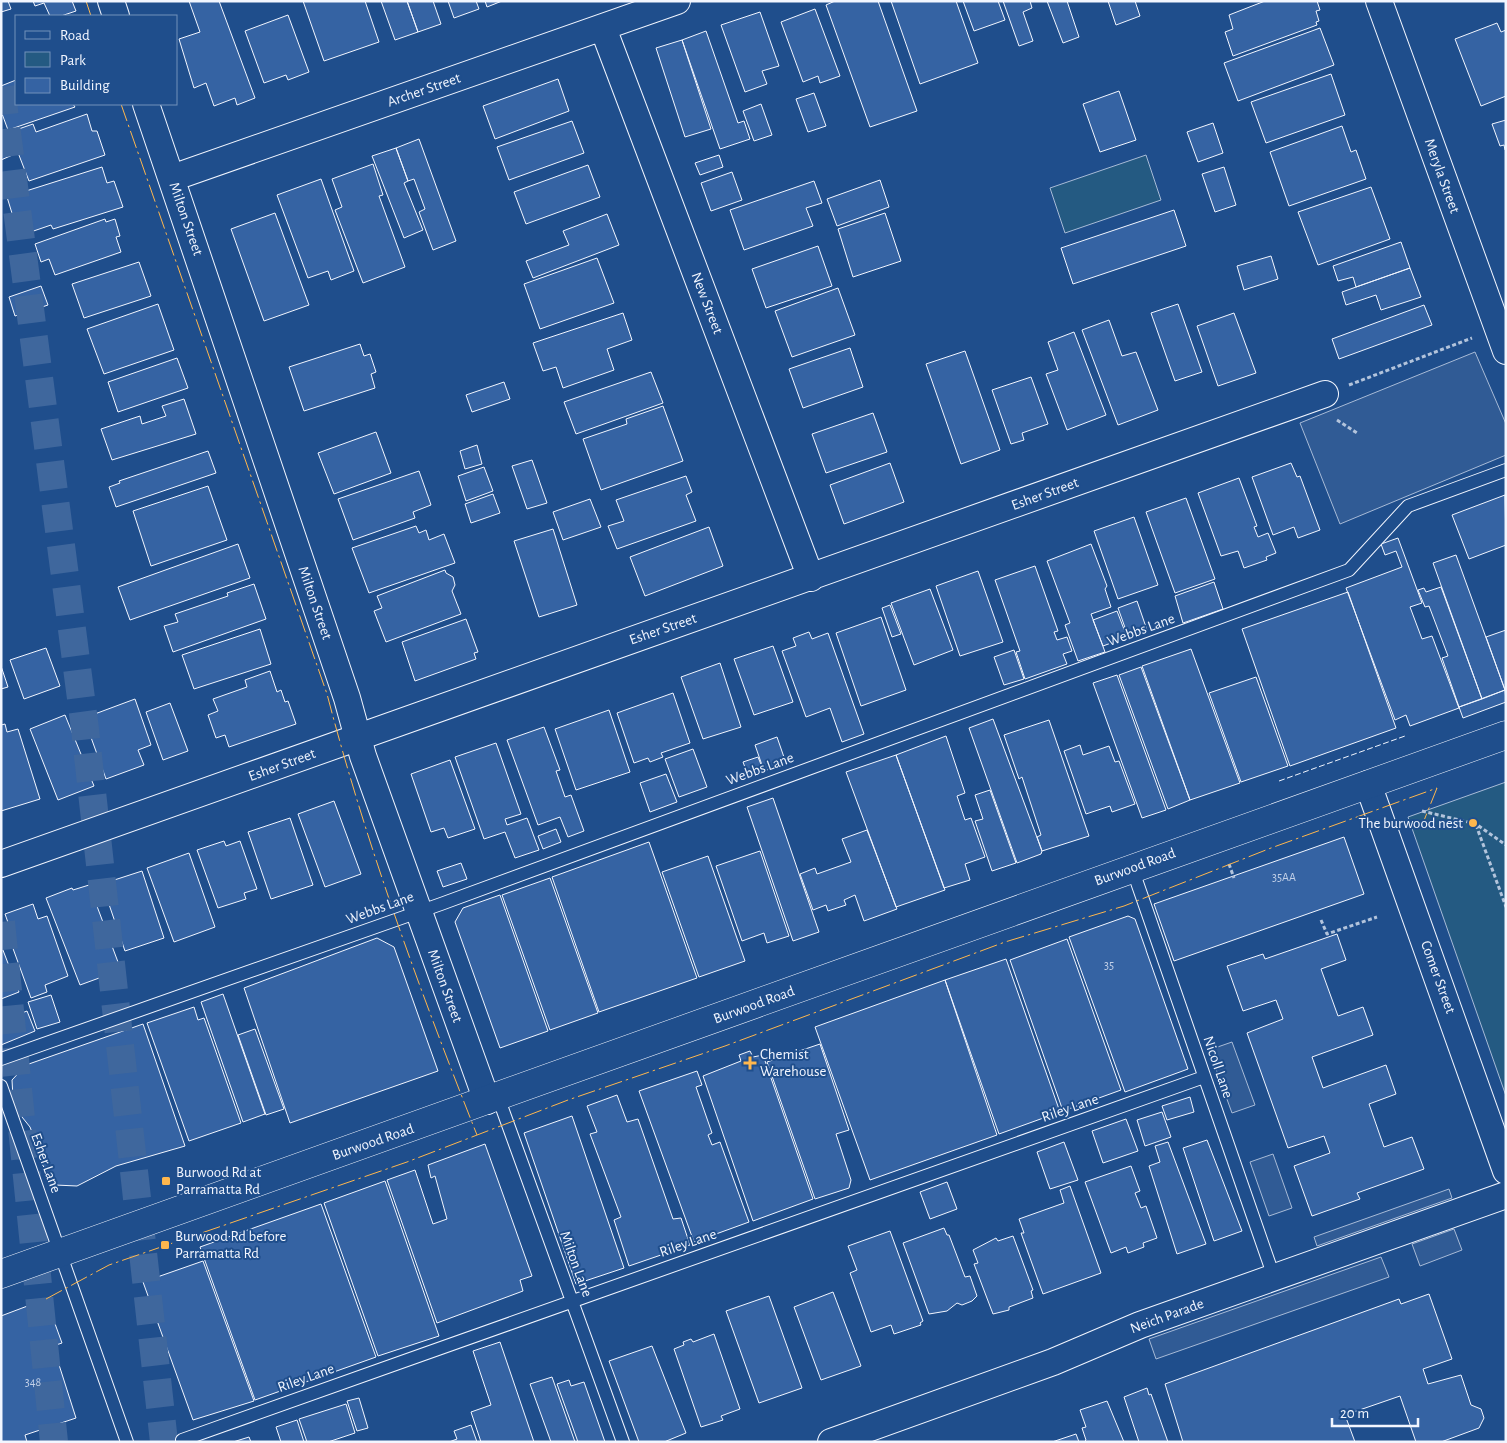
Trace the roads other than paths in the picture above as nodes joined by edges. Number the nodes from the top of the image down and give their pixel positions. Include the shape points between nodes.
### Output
1 (111, 1) edge
2 (677, 1) edge
3 (1380, 1) edge
4 (116, 15) edge
5 (604, 28) junction
6 (146, 105) edge
7 (172, 178) junction
8 (1502, 340) edge
9 (1326, 394) road end
10 (1506, 470) edge
11 (811, 578) junction
12 (1506, 735) edge
13 (358, 737) junction
14 (1368, 784) junction
15 (1, 864) edge
16 (1132, 868) junction
17 (418, 912) junction
18 (1, 1059) edge
19 (1204, 1077) junction
20 (1, 1086) edge
21 (492, 1099) junction
22 (1506, 1171) edge
23 (1506, 1195) edge
24 (60, 1252) junction
25 (1, 1274) edge
26 (1274, 1277) junction
27 (572, 1301) junction
28 (182, 1441) edge
29 (127, 1442) edge
30 (623, 1442) edge
31 (831, 1442) edge

1 - 4 street
2 - 5 street, Archer Street
3 - 8 street, Meryla Street
5 - 7 street, Archer Street
5 - 11 street, New Street
6 - 7 street, Milton Street
7 - 13 street, Milton Street
9 - 11 street, Esher Street
10 - 17 lane, Webbs Lane via 1408,506 1349,570
11 - 13 street, Esher Street
12 - 14 street, Burwood Road
13 - 15 street, Esher Street
13 - 17 street, Milton Street
14 - 16 street, Burwood Road
14 - 22 street, Comer Street
16 - 19 lane, Nicoll Lane
16 - 21 street, Burwood Road
17 - 18 lane, Webbs Lane
17 - 21 street, Milton Street
19 - 26 lane, Nicoll Lane
19 - 27 lane, Riley Lane
20 - 24 lane, Esher Lane
21 - 24 street, Burwood Road
21 - 27 lane, Milton Lane
23 - 26 street, Neich Parade
24 - 25 street, Burwood Road
24 - 29 lane, Esher Lane
26 - 31 street, Neich Parade via 1140,1325 1053,1362
27 - 28 lane, Riley Lane
27 - 30 lane, Milton Lane

